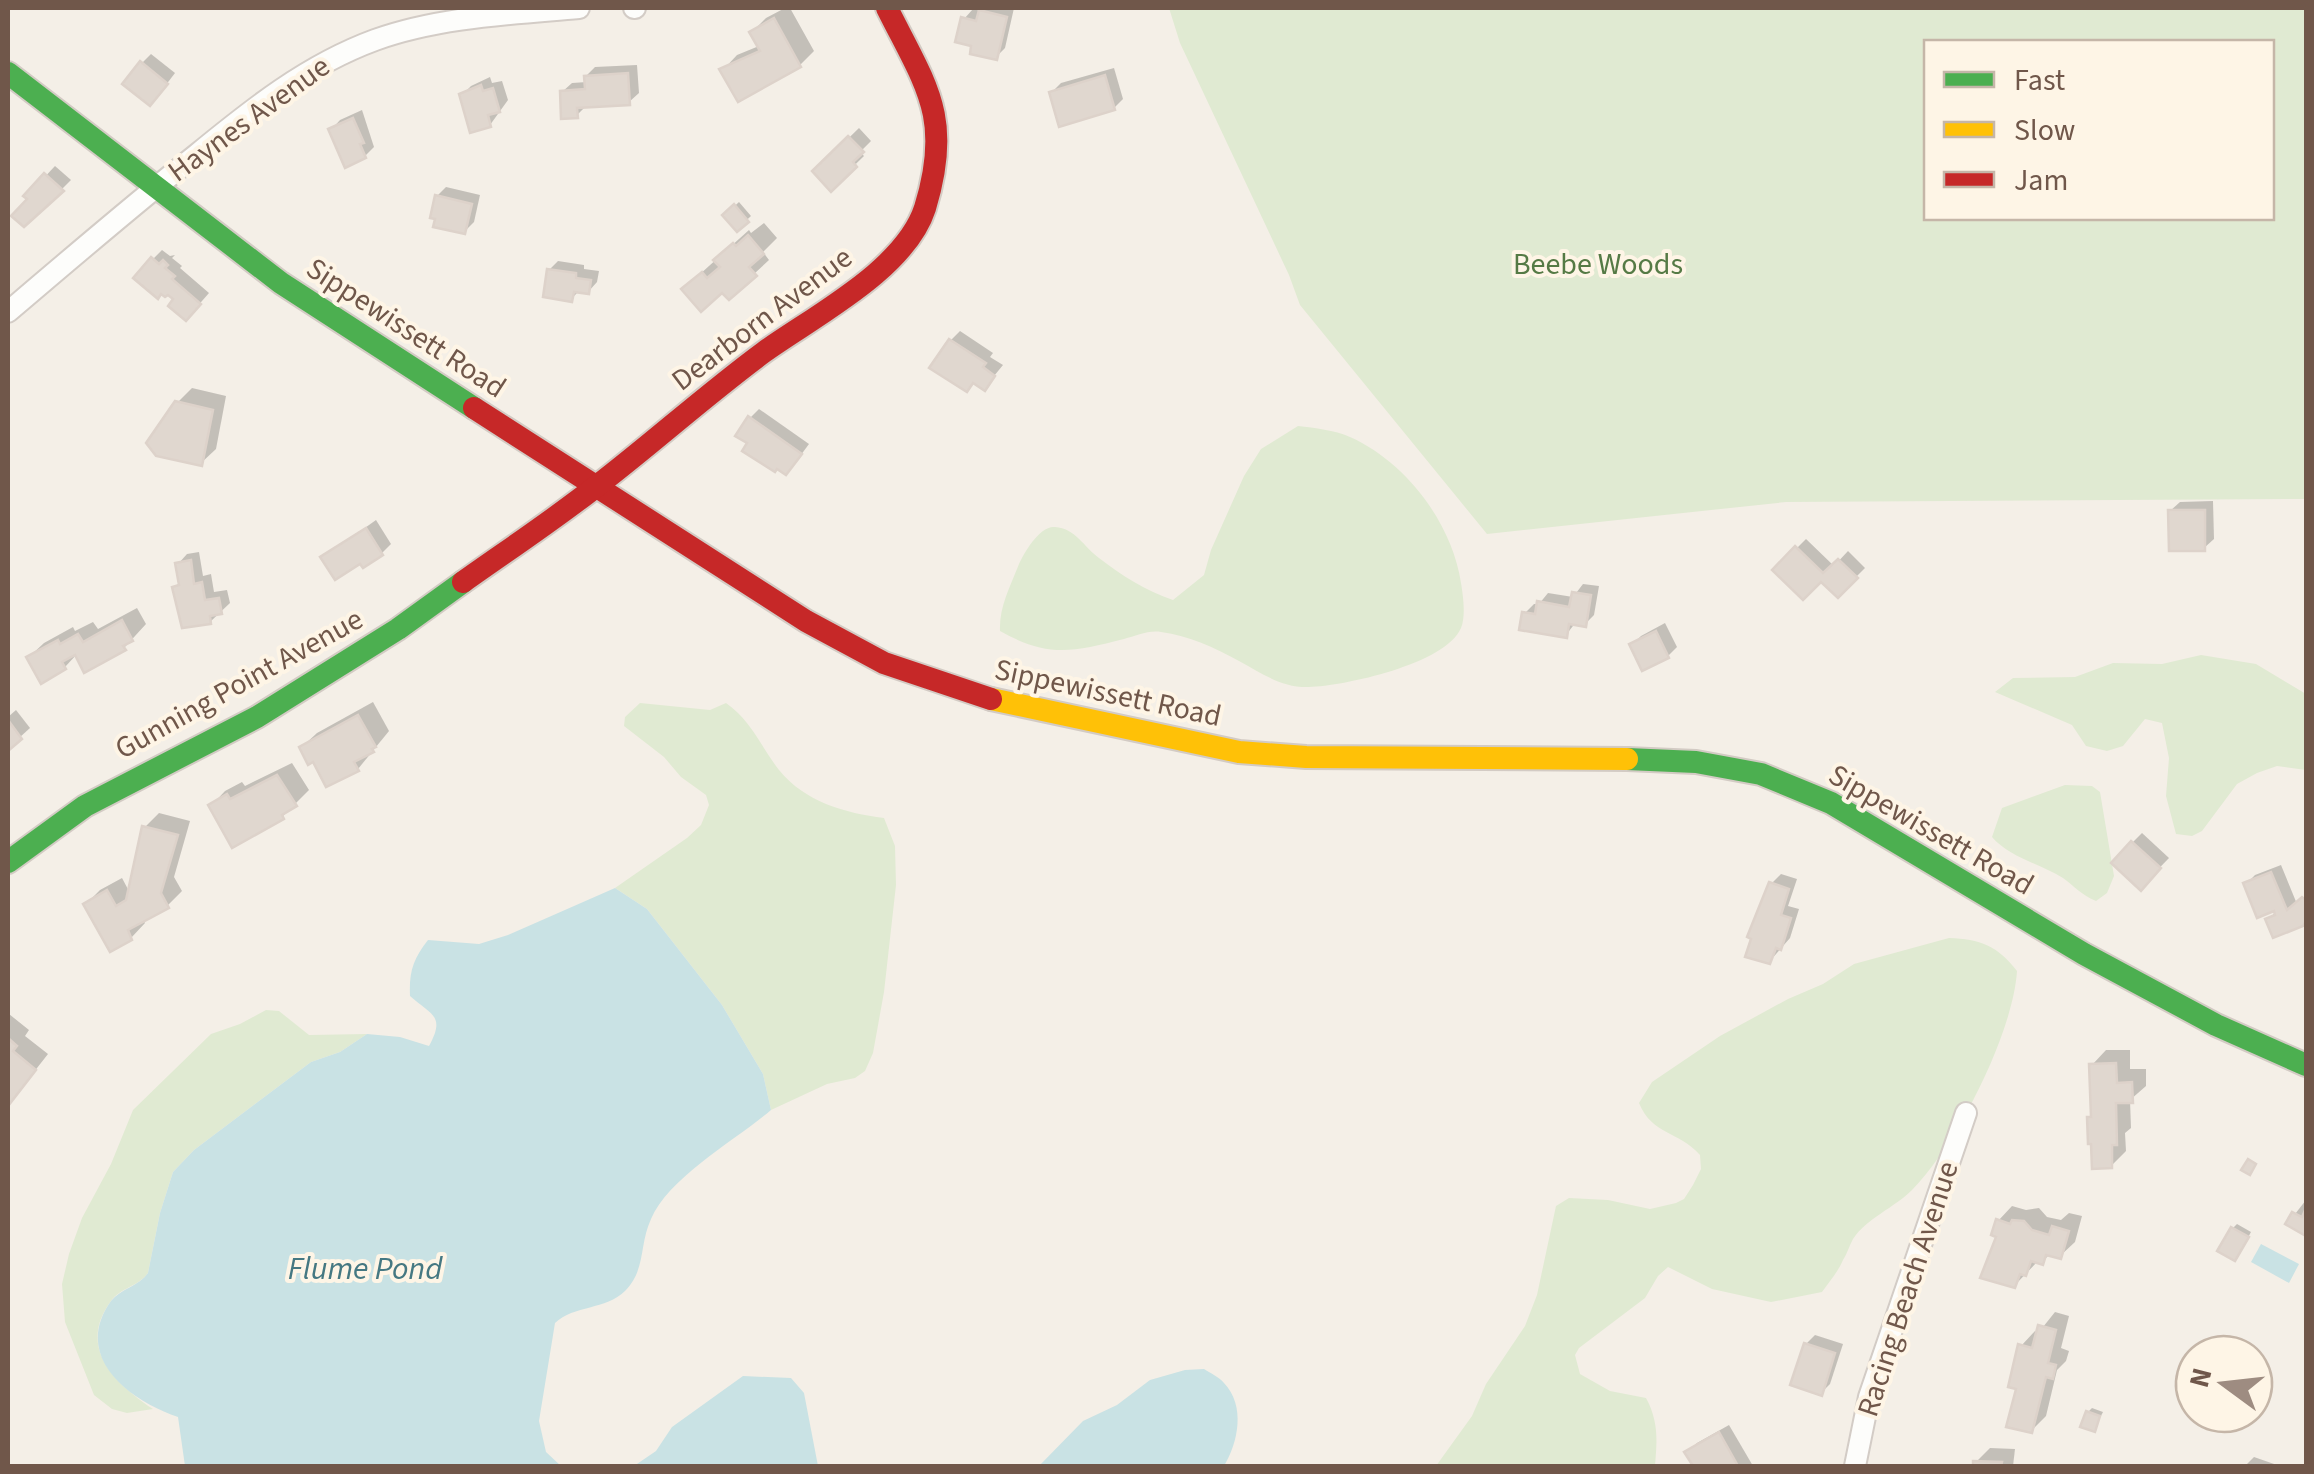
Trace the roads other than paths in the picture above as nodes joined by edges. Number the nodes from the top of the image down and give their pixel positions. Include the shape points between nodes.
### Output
1 (579, 8) edge
2 (887, 8) edge
3 (8, 73) edge
4 (154, 188) junction
5 (8, 312) edge
6 (596, 487) junction
7 (8, 862) edge
8 (2306, 1064) edge
9 (1966, 1113) dead end
10 (1856, 1466) edge

1 - 4 street, Haynes Avenue via 460,20 346,52 262,103
2 - 6 main road, Dearborn Avenue via 932,98 940,143 924,210 905,242 857,290 764,352
3 - 4 main road, Sippewissett Road
4 - 5 street, Haynes Avenue
4 - 6 main road, Sippewissett Road via 281,283
6 - 7 main road, Gunning Point Avenue via 339,668 98,799
6 - 8 main road, Sippewissett Road via 838,640 986,698 1254,754 1658,760 1761,774 1831,803 2142,986
9 - 10 street, Racing Beach Avenue via 1869,1397

